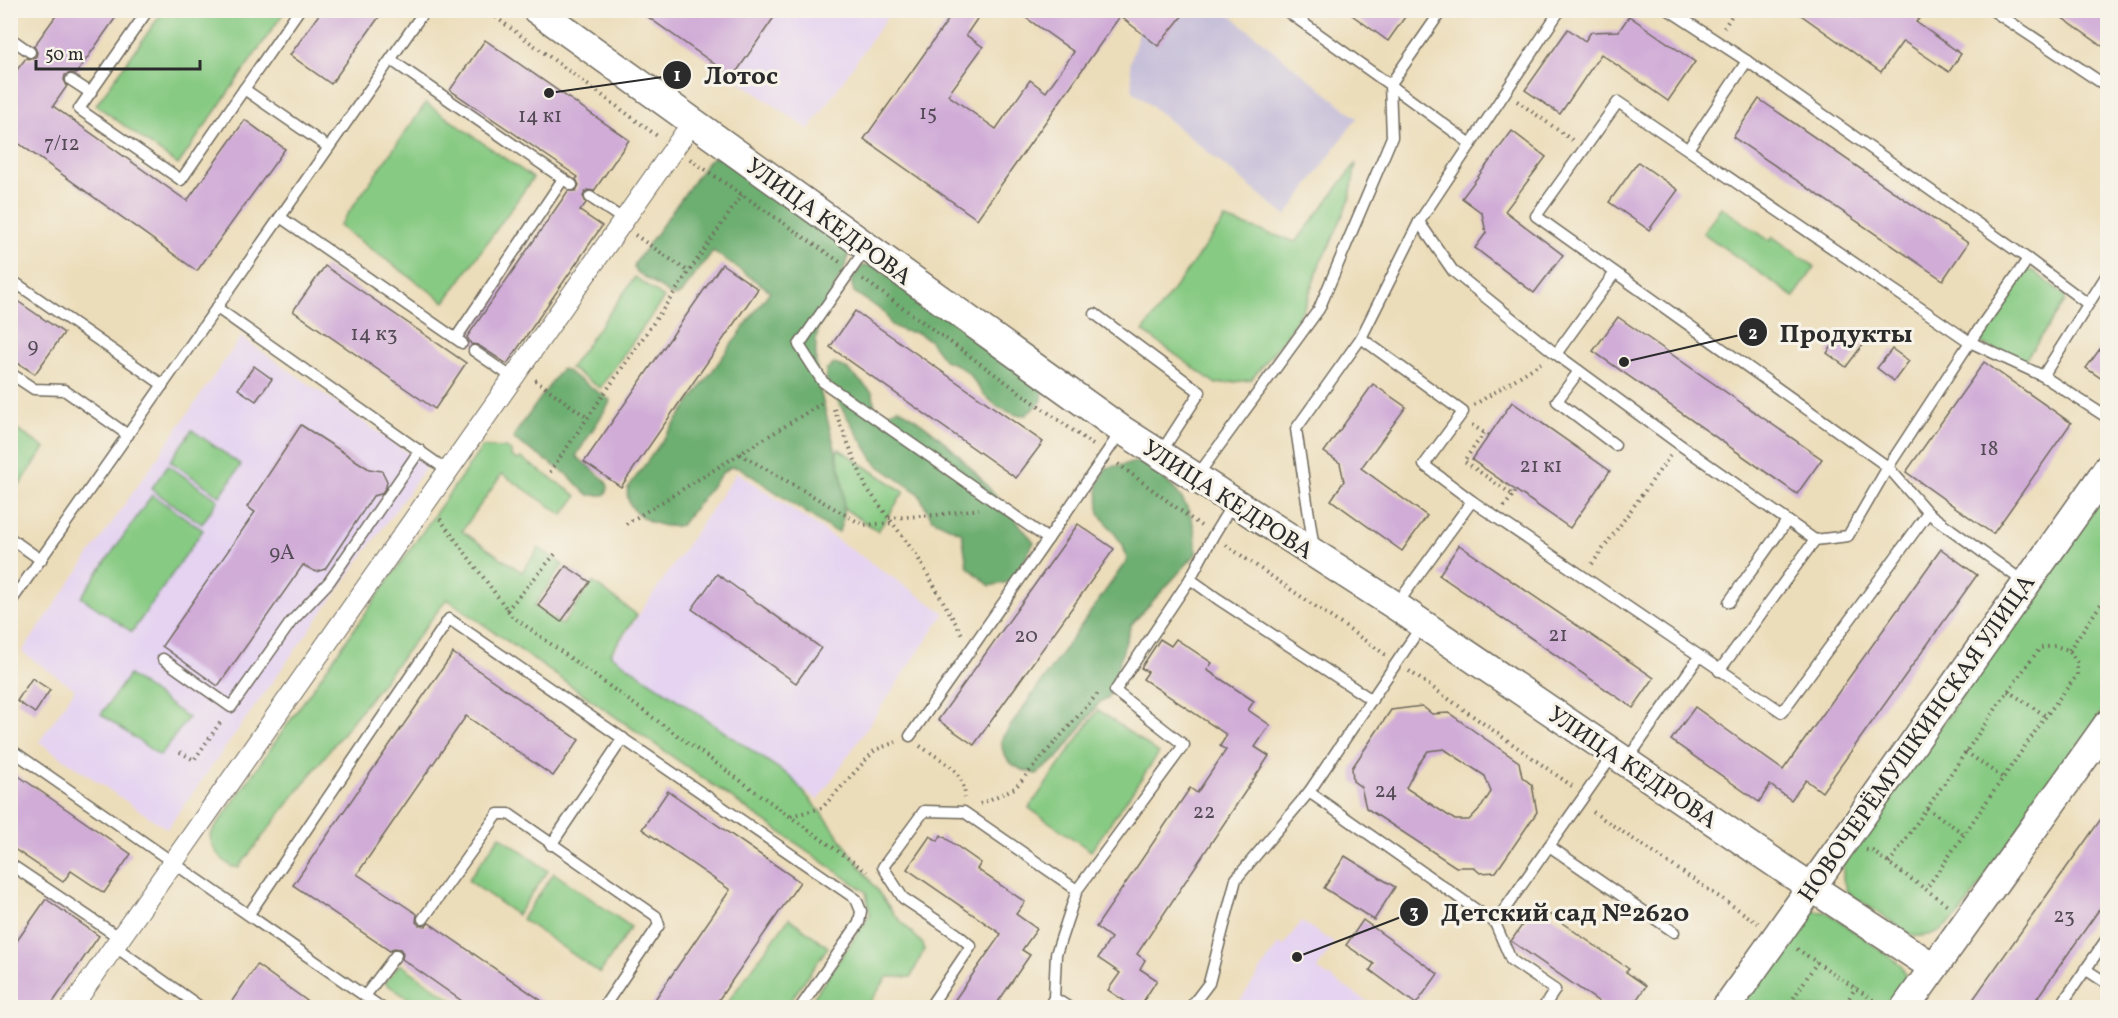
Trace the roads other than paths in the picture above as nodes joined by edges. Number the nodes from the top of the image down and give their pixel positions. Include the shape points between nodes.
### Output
1 (148, 10) edge
2 (299, 10) edge
3 (425, 10) edge
4 (537, 10) edge
5 (1285, 10) edge
6 (1442, 10) edge
7 (1560, 10) edge
8 (1669, 10) edge
9 (1992, 10) edge
10 (10, 38) edge
11 (30, 52) dead end
12 (391, 60) junction
13 (1747, 61) junction
14 (71, 80) dead end
15 (1390, 85) junction
16 (2108, 87) edge
17 (244, 89) junction
18 (91, 93) junction
19 (692, 123) junction
20 (1471, 144) junction
21 (328, 147) junction
22 (1688, 148) junction
23 (590, 197) dead end
24 (280, 217) junction
25 (1419, 222) junction
26 (622, 223) junction
27 (859, 258) junction
28 (2028, 259) junction
29 (2108, 273) edge
30 (1614, 274) junction
31 (10, 279) edge
32 (2088, 304) junction
33 (217, 308) junction
34 (1095, 314) dead end
35 (1361, 338) junction
36 (1970, 342) junction
37 (474, 351) dead end
38 (1556, 354) junction
39 (1580, 371) junction
40 (10, 373) edge
41 (516, 374) junction
42 (2043, 376) junction
43 (163, 385) junction
44 (2108, 418) edge
45 (1122, 430) junction
46 (128, 435) junction
47 (1616, 445) dead end
48 (420, 450) junction
49 (1160, 454) junction
50 (1888, 467) junction
51 (2108, 468) edge
52 (448, 471) junction
53 (1196, 478) junction
54 (1472, 501) junction
55 (1233, 503) junction
56 (1928, 513) junction
57 (1787, 521) junction
58 (10, 538) edge
59 (1048, 539) junction
60 (1815, 540) junction
61 (1315, 555) junction
62 (41, 560) junction
63 (1190, 579) junction
64 (2026, 583) junction
65 (1729, 602) dead end
66 (10, 603) edge
67 (1396, 606) junction
68 (1422, 625) junction
69 (1699, 657) junction
70 (163, 659) dead end
71 (1719, 671) junction
72 (1372, 700) junction
73 (2108, 724) edge
74 (910, 736) road end
75 (623, 738) junction
76 (10, 749) edge
77 (1620, 758) junction
78 (1309, 792) junction
79 (551, 845) junction
80 (1549, 846) junction
81 (174, 862) junction
82 (10, 864) edge
83 (1811, 886) junction
84 (1077, 890) junction
85 (249, 914) junction
86 (423, 919) dead end
87 (1495, 923) junction
88 (1674, 932) dead end
89 (2108, 937) edge
90 (117, 942) junction
91 (396, 955) dead end
92 (1933, 967) junction
93 (2085, 969) junction
94 (2108, 984) edge
95 (365, 996) junction
96 (1051, 1003) edge
97 (1899, 1005) edge
98 (71, 1008) edge
99 (202, 1008) edge
100 (382, 1008) edge
101 (603, 1008) edge
102 (800, 1008) edge
103 (929, 1008) edge
104 (1070, 1008) edge
105 (1190, 1008) edge
106 (1544, 1008) edge
107 (1726, 1008) edge
108 (2059, 1008) edge

1 - 18 lane
2 - 17 lane
3 - 12 lane
4 - 19 street, УЛИЦА КЕДРОВА
5 - 15 lane
6 - 15 lane
7 - 20 lane
8 - 13 lane
9 - 16 lane
10 - 11 lane
12 - 21 lane
12 - 24 lane via 568,182 459,341
13 - 22 lane
13 - 28 lane
14 - 18 lane
15 - 20 lane
15 - 53 lane via 1392,137 1319,309
17 - 18 lane via 181,180 80,109
17 - 21 lane
19 - 26 street
19 - 27 street, УЛИЦА КЕДРОВА
20 - 25 lane
21 - 24 lane
22 - 30 lane via 1618,102 1536,216
22 - 36 lane
23 - 26 lane
24 - 33 lane
25 - 35 lane
25 - 38 lane via 1453,271
26 - 41 street
27 - 45 street, УЛИЦА КЕДРОВА
27 - 59 lane via 799,345 823,382
28 - 32 lane
28 - 36 lane
29 - 32 lane
30 - 38 lane
30 - 50 lane
31 - 43 lane
32 - 42 lane
33 - 43 lane
33 - 48 lane
34 - 49 lane via 1200,392
35 - 54 lane via 1463,412 1424,465
35 - 61 lane via 1296,429
36 - 42 lane
36 - 50 lane
37 - 41 lane
38 - 39 lane
39 - 47 lane via 1557,401
39 - 57 lane
40 - 46 lane via 34,389 63,390
41 - 52 street
42 - 44 lane
43 - 46 lane
45 - 49 street, УЛИЦА КЕДРОВА
45 - 59 lane
46 - 62 lane
48 - 52 lane
48 - 70 lane via 329,582 291,622 231,707
49 - 53 street, УЛИЦА КЕДРОВА
50 - 56 lane
50 - 60 lane via 1848,536
51 - 64 street, НОВОЧЕРЁМУШКИНСКАЯ УЛИЦА
52 - 81 street
53 - 55 street, УЛИЦА КЕДРОВА
54 - 67 lane
54 - 69 lane
55 - 61 street, УЛИЦА КЕДРОВА
55 - 63 lane
56 - 64 lane
56 - 71 lane via 1782,712
57 - 60 lane
57 - 65 lane
58 - 62 lane
59 - 74 lane
60 - 71 lane
61 - 67 street, УЛИЦА КЕДРОВА
62 - 66 lane
63 - 72 lane
63 - 84 lane via 1115,691 1184,745
64 - 83 street, НОВОЧЕРЁМУШКИНСКАЯ УЛИЦА
67 - 68 street, УЛИЦА КЕДРОВА
68 - 72 lane
68 - 77 street, УЛИЦА КЕДРОВА
69 - 71 lane
69 - 77 lane
72 - 78 lane
73 - 92 street
75 - 79 lane
75 - 85 lane via 449,619
75 - 102 lane via 856,899 861,911 859,922
76 - 81 lane
77 - 80 lane via 1586,795
77 - 83 street, УЛИЦА КЕДРОВА
78 - 87 lane
78 - 105 lane via 1236,879 1209,983
79 - 86 lane via 509,814 498,814
79 - 101 lane via 656,916 659,925
80 - 87 lane
80 - 88 lane
81 - 85 lane
81 - 90 street
82 - 90 lane
83 - 92 street, УЛИЦА КЕДРОВА
83 - 107 street, НОВОЧЕРЁМУШКИНСКАЯ УЛИЦА
84 - 96 lane via 1056,954
84 - 103 lane via 964,812 924,812 883,867 903,898 971,946
85 - 95 lane
87 - 106 lane via 1511,960 1555,990
89 - 93 lane
90 - 98 street
90 - 99 lane
91 - 95 lane
92 - 97 street
93 - 94 lane
93 - 108 lane
95 - 100 lane
96 - 104 lane

